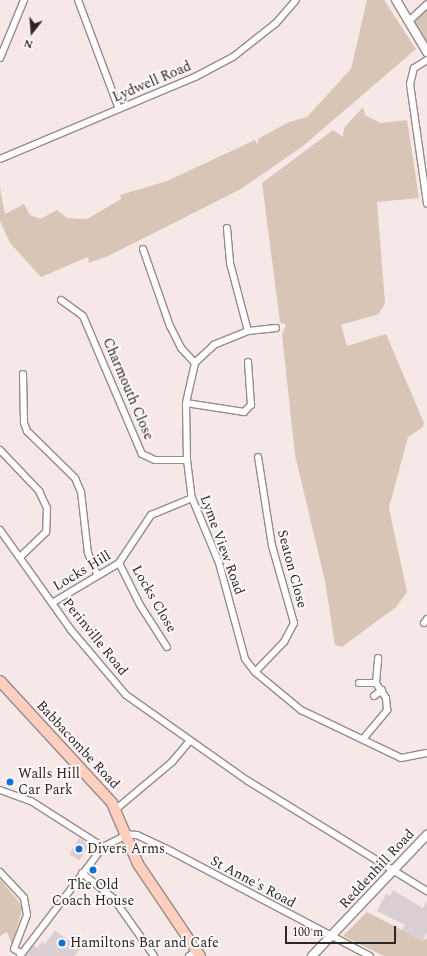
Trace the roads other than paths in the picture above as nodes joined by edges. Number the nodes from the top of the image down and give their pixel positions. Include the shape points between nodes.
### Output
1 (24, 0) edge
2 (78, 0) edge
3 (296, 0) edge
4 (396, 0) edge
5 (427, 4) edge
6 (409, 21) junction
7 (427, 52) edge
8 (0, 58) edge
9 (427, 60) edge
10 (119, 109) junction
11 (0, 159) edge
12 (427, 204) edge
13 (227, 228) dead end
14 (143, 249) dead end
15 (61, 300) dead end
16 (276, 328) dead end
17 (248, 331) junction
18 (195, 362) junction
19 (248, 362) dead end
20 (22, 374) dead end
21 (186, 403) junction
22 (0, 450) edge
23 (258, 457) dead end
24 (187, 460) junction
25 (192, 498) junction
26 (0, 530) edge
27 (20, 557) junction
28 (119, 563) junction
29 (97, 574) junction
30 (52, 603) junction
31 (167, 647) dead end
32 (378, 658) dead end
33 (255, 672) junction
34 (0, 681) edge
35 (359, 683) dead end
36 (376, 683) junction
37 (382, 690) junction
38 (374, 696) dead end
39 (363, 739) junction
40 (189, 742) junction
41 (427, 753) edge
42 (0, 790) edge
43 (115, 810) junction
44 (124, 835) junction
45 (427, 835) edge
46 (103, 847) junction
47 (0, 872) edge
48 (391, 872) junction
49 (82, 873) junction
50 (427, 891) edge
51 (330, 937) junction
52 (195, 954) edge
53 (20, 955) edge
54 (154, 956) edge
55 (312, 956) edge
56 (370, 956) edge

1 - 8 street
2 - 10 street
3 - 10 street, Lydwell Road via 276,23 233,57
4 - 6 street
5 - 6 street
6 - 7 street
9 - 12 street via 414,68 410,84
10 - 11 street, Lydwell Road
13 - 17 street via 230,263
14 - 18 street via 170,326 181,348
15 - 24 street, Charmouth Close via 83,316 142,454 155,460
16 - 17 street
17 - 18 street via 214,345
18 - 21 street, Lyme View Road
19 - 21 street via 250,405 244,412
20 - 29 street via 24,423 27,431 75,478 81,492 88,553
21 - 24 street, Lyme View Road
22 - 27 street via 39,491 47,508 46,532
23 - 33 street, Seaton Close via 272,546 294,623 284,642
24 - 25 street, Lyme View Road
25 - 28 street, Locks Hill via 151,515
25 - 33 street, Lyme View Road via 219,563 245,659
26 - 27 street, Perinville Road
27 - 30 street, Perinville Road
28 - 29 street, Locks Hill
28 - 31 street, Locks Close via 140,605
29 - 30 street, Locks Hill
30 - 40 street, Perinville Road via 126,695
32 - 36 street
33 - 39 street, Lyme View Road via 301,710
34 - 43 main road, Babbacombe Road via 74,758
35 - 36 street
36 - 37 street
37 - 38 street
37 - 39 street via 387,710
39 - 41 street, Lyme View Road via 401,758
40 - 43 street via 172,762
40 - 48 street, Perinville Road
42 - 46 street via 31,801
43 - 44 main road, Babbacombe Road
44 - 46 street
44 - 51 street, St Anne's Road via 137,835
44 - 52 main road, Babbacombe Road via 138,864
45 - 48 street, Reddenhill Road
46 - 49 street
47 - 53 street via 24,898 27,915 14,949
48 - 50 street, Perinville Road
48 - 51 street, Reddenhill Road
49 - 53 street
49 - 54 street via 114,899
51 - 55 street, Reddenhill Road
51 - 56 street, St Anne's Road

